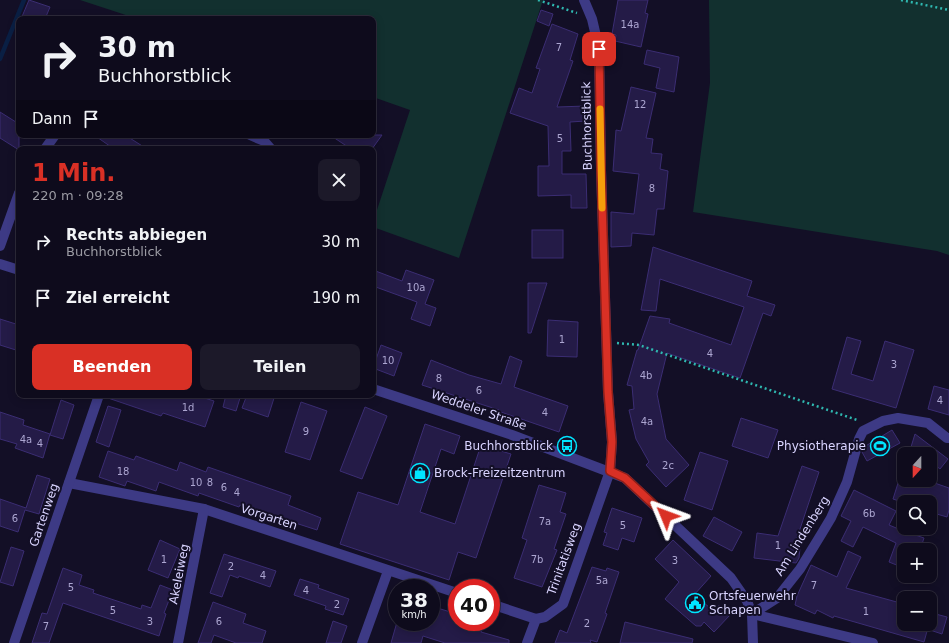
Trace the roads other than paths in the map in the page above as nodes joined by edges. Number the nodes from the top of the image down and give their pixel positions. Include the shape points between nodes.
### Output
1 (584, 0) edge
2 (257, 138) edge
3 (268, 146) edge
4 (16, 201) edge
5 (0, 246) edge
6 (0, 264) edge
7 (16, 269) edge
8 (376, 390) edge
9 (98, 398) edge
10 (948, 438) edge
11 (610, 471) junction
12 (69, 484) junction
13 (204, 509) junction
14 (388, 571) junction
15 (448, 590) edge
16 (500, 607) edge
17 (752, 614) junction
18 (536, 619) junction
19 (14, 643) edge
20 (178, 643) edge
21 (362, 643) edge
22 (527, 643) edge
23 (753, 643) edge
24 (873, 643) edge

1 - 11 street, Buchhorstblick via 592,19 599,49 601,170 612,442
2 - 3 street
4 - 5 street
6 - 7 street
8 - 11 street, Weddeler Straße
9 - 12 street, Gartenweg
10 - 17 street, Am Lindenberg via 928,423 898,418 872,425 863,431 847,482 831,518 800,569 777,598
11 - 17 street, Weddeler Straße via 625,478 731,578
11 - 18 street, Trinitatisweg via 563,604 545,617
12 - 13 street, Vorgarten
12 - 19 street, Gartenweg
13 - 14 street, Vorgarten
13 - 20 street, Akeleiweg
14 - 15 street, Vorgarten
14 - 21 street
16 - 18 street
17 - 23 street
17 - 24 street
18 - 22 street

